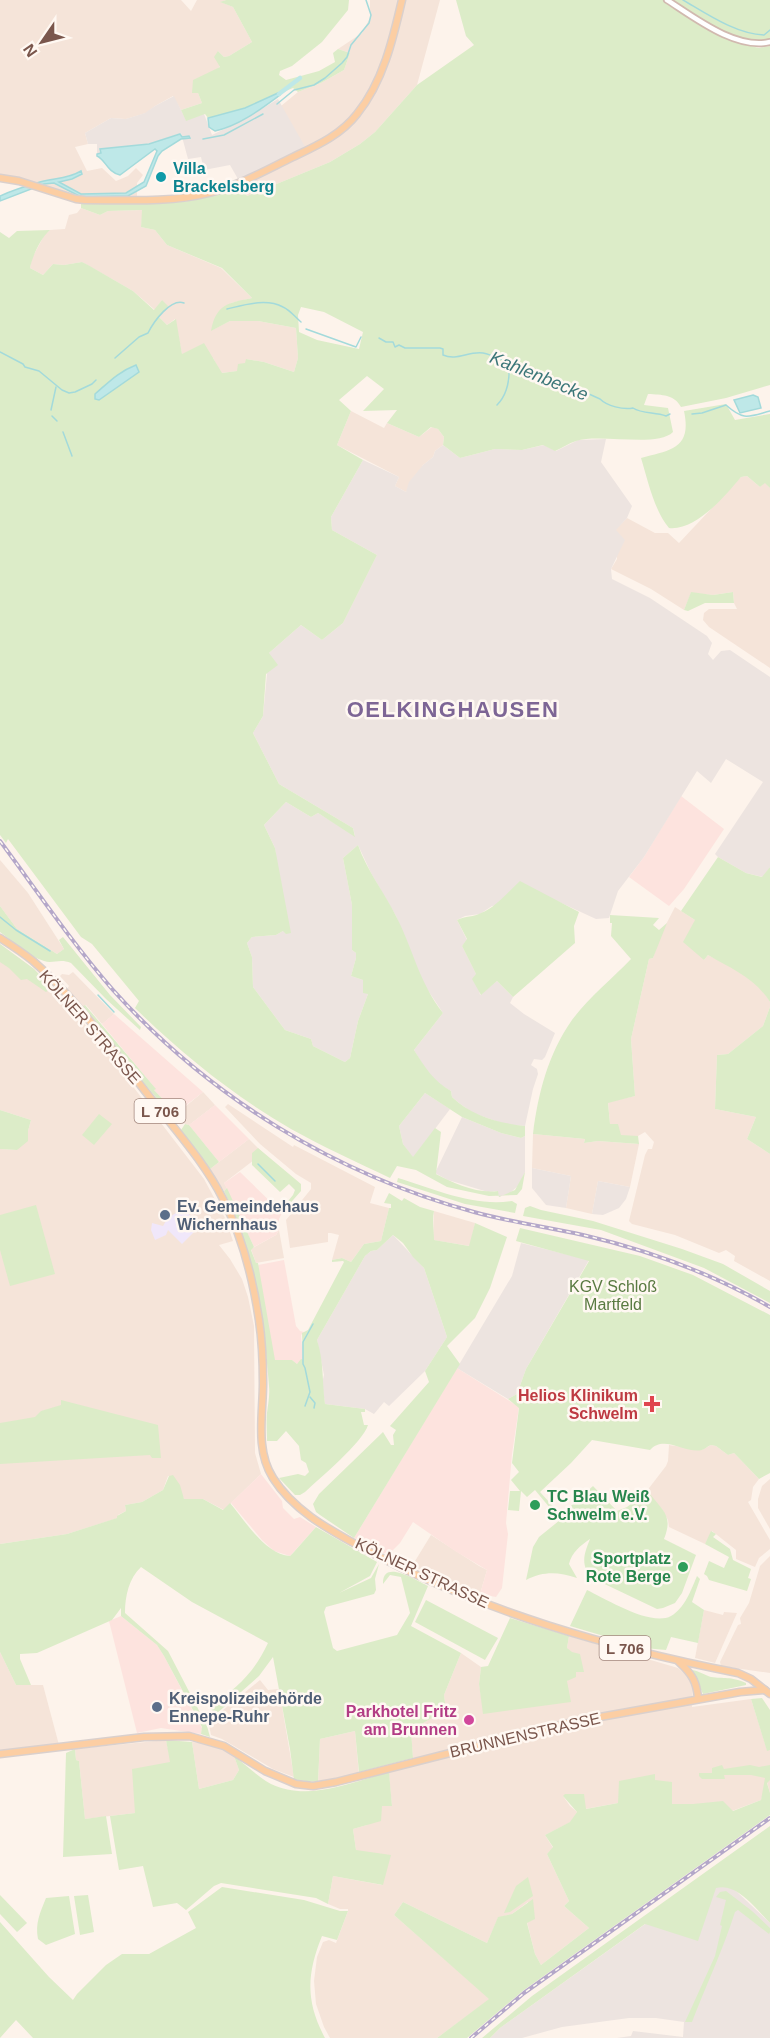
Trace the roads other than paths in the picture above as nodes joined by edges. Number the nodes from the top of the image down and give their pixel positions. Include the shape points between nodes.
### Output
1 (402, 0) edge
2 (667, 0) edge
3 (770, 42) edge
4 (0, 178) edge
5 (0, 938) edge
6 (679, 1662) junction
7 (768, 1690) edge
8 (698, 1699) junction
9 (770, 1701) edge
10 (0, 1754) edge

1 - 4 main road via 386,56 368,98 347,125 236,184 188,197 85,200
2 - 3 street via 737,40 753,44
5 - 6 main road, KÖLNER STRASSE / L 706 via 35,964 81,1012 189,1147 223,1197 243,1251 257,1309 262,1441 276,1484 305,1512 354,1543 422,1576 559,1629
6 - 7 main road, L 706 via 738,1674
6 - 8 main road via 697,1684
7 - 8 main road, BRUNNENSTRASSE
7 - 9 main road, L 706
8 - 10 main road, BRUNNENSTRASSE via 572,1722 313,1786 288,1782 225,1746 189,1736 144,1737

